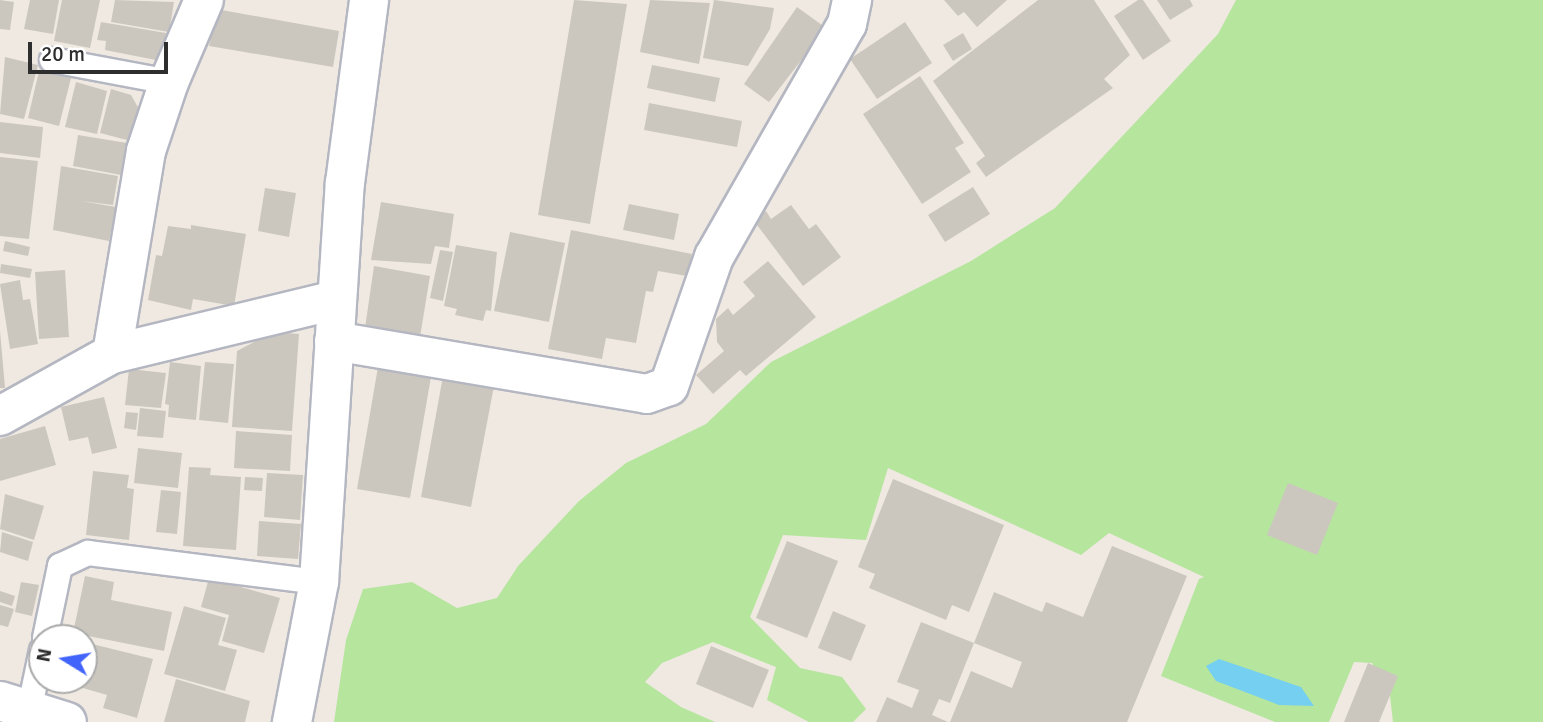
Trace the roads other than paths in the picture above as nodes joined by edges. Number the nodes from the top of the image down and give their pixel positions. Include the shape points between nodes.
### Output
1 (204, 0) edge
2 (369, 0) edge
3 (852, 0) edge
4 (52, 60) dead end
5 (169, 82) junction
6 (336, 300) junction
7 (334, 341) junction
8 (112, 354) junction
9 (0, 416) edge
10 (320, 582) junction
11 (48, 624) edge
12 (28, 678) edge
13 (14, 706) edge
14 (67, 722) edge
15 (292, 722) edge

1 - 5 street
2 - 6 street via 345,183
3 - 7 street via 847,24 714,257 669,386 647,394
4 - 5 lane
5 - 8 street via 146,151
6 - 7 street
6 - 8 street
7 - 10 street
8 - 9 street
10 - 11 lane via 88,553 60,566
10 - 15 street
12 - 13 lane
13 - 14 street

